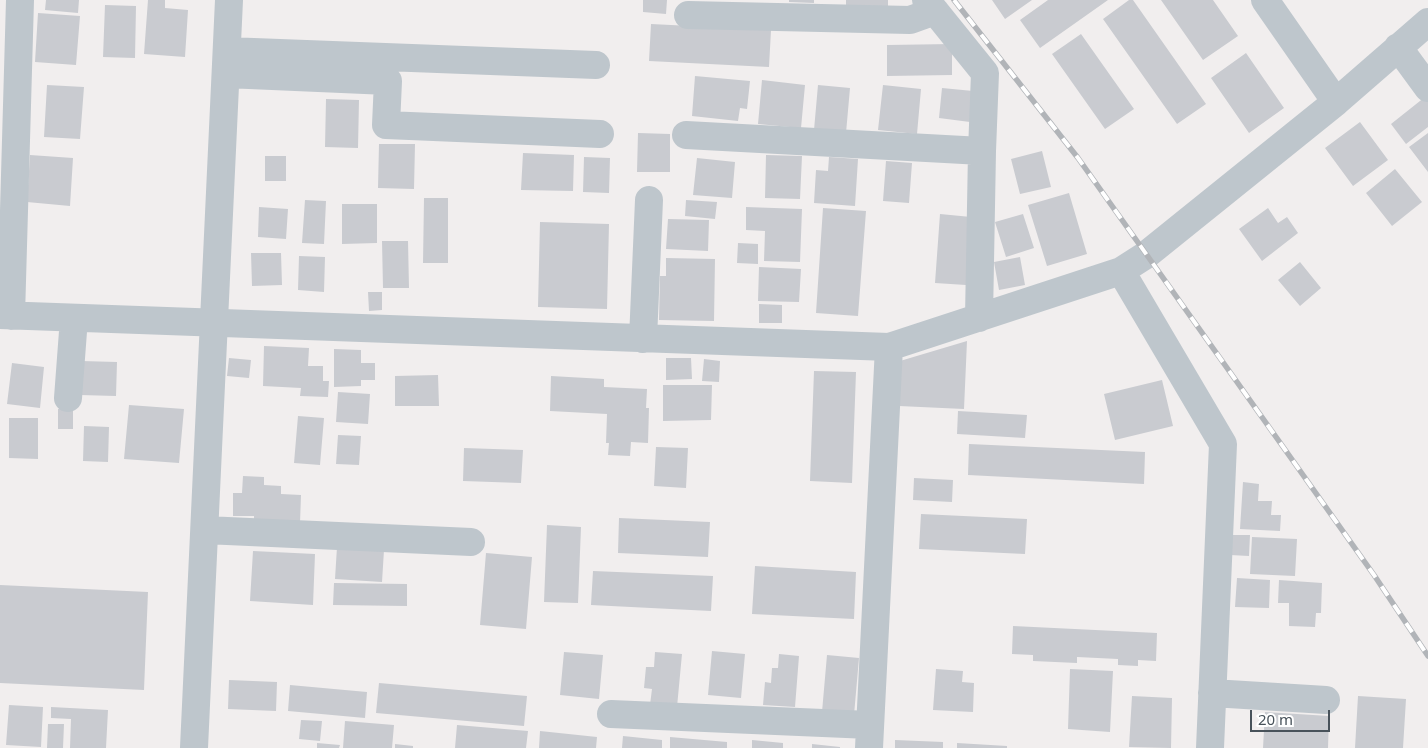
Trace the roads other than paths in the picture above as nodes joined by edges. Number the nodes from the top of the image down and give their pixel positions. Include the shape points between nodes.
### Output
1 (20, 0) edge
2 (229, 0) edge
3 (1265, 0) edge
4 (931, 5) edge
5 (688, 15) dead end
6 (1428, 22) edge
7 (1398, 48) junction
8 (226, 63) junction
9 (596, 65) dead end
10 (1428, 88) edge
11 (1336, 102) junction
12 (600, 134) dead end
13 (686, 135) dead end
14 (982, 151) junction
15 (649, 200) dead end
16 (1121, 271) junction
17 (5, 316) edge
18 (74, 318) junction
19 (979, 318) junction
20 (216, 324) junction
21 (643, 339) junction
22 (889, 347) junction
23 (68, 398) dead end
24 (205, 530) junction
25 (471, 542) dead end
26 (1212, 693) junction
27 (1326, 700) dead end
28 (611, 714) dead end
29 (869, 736) edge
30 (194, 748) edge
31 (1210, 748) edge

1 - 17 street
2 - 8 street
3 - 11 street
4 - 5 street via 910,20
4 - 14 street via 985,73
6 - 7 street
7 - 10 street
7 - 11 street
8 - 9 street
8 - 12 street via 388,81 386,125
8 - 20 street
11 - 16 street via 1146,255
13 - 14 street
14 - 19 street
15 - 21 street
16 - 19 street
16 - 26 street via 1223,444
17 - 18 street
18 - 20 street
18 - 23 street
19 - 22 street
20 - 21 street
20 - 24 street
21 - 22 street
22 - 29 street
24 - 25 street
24 - 30 street
26 - 27 street
26 - 31 street
28 - 29 street

